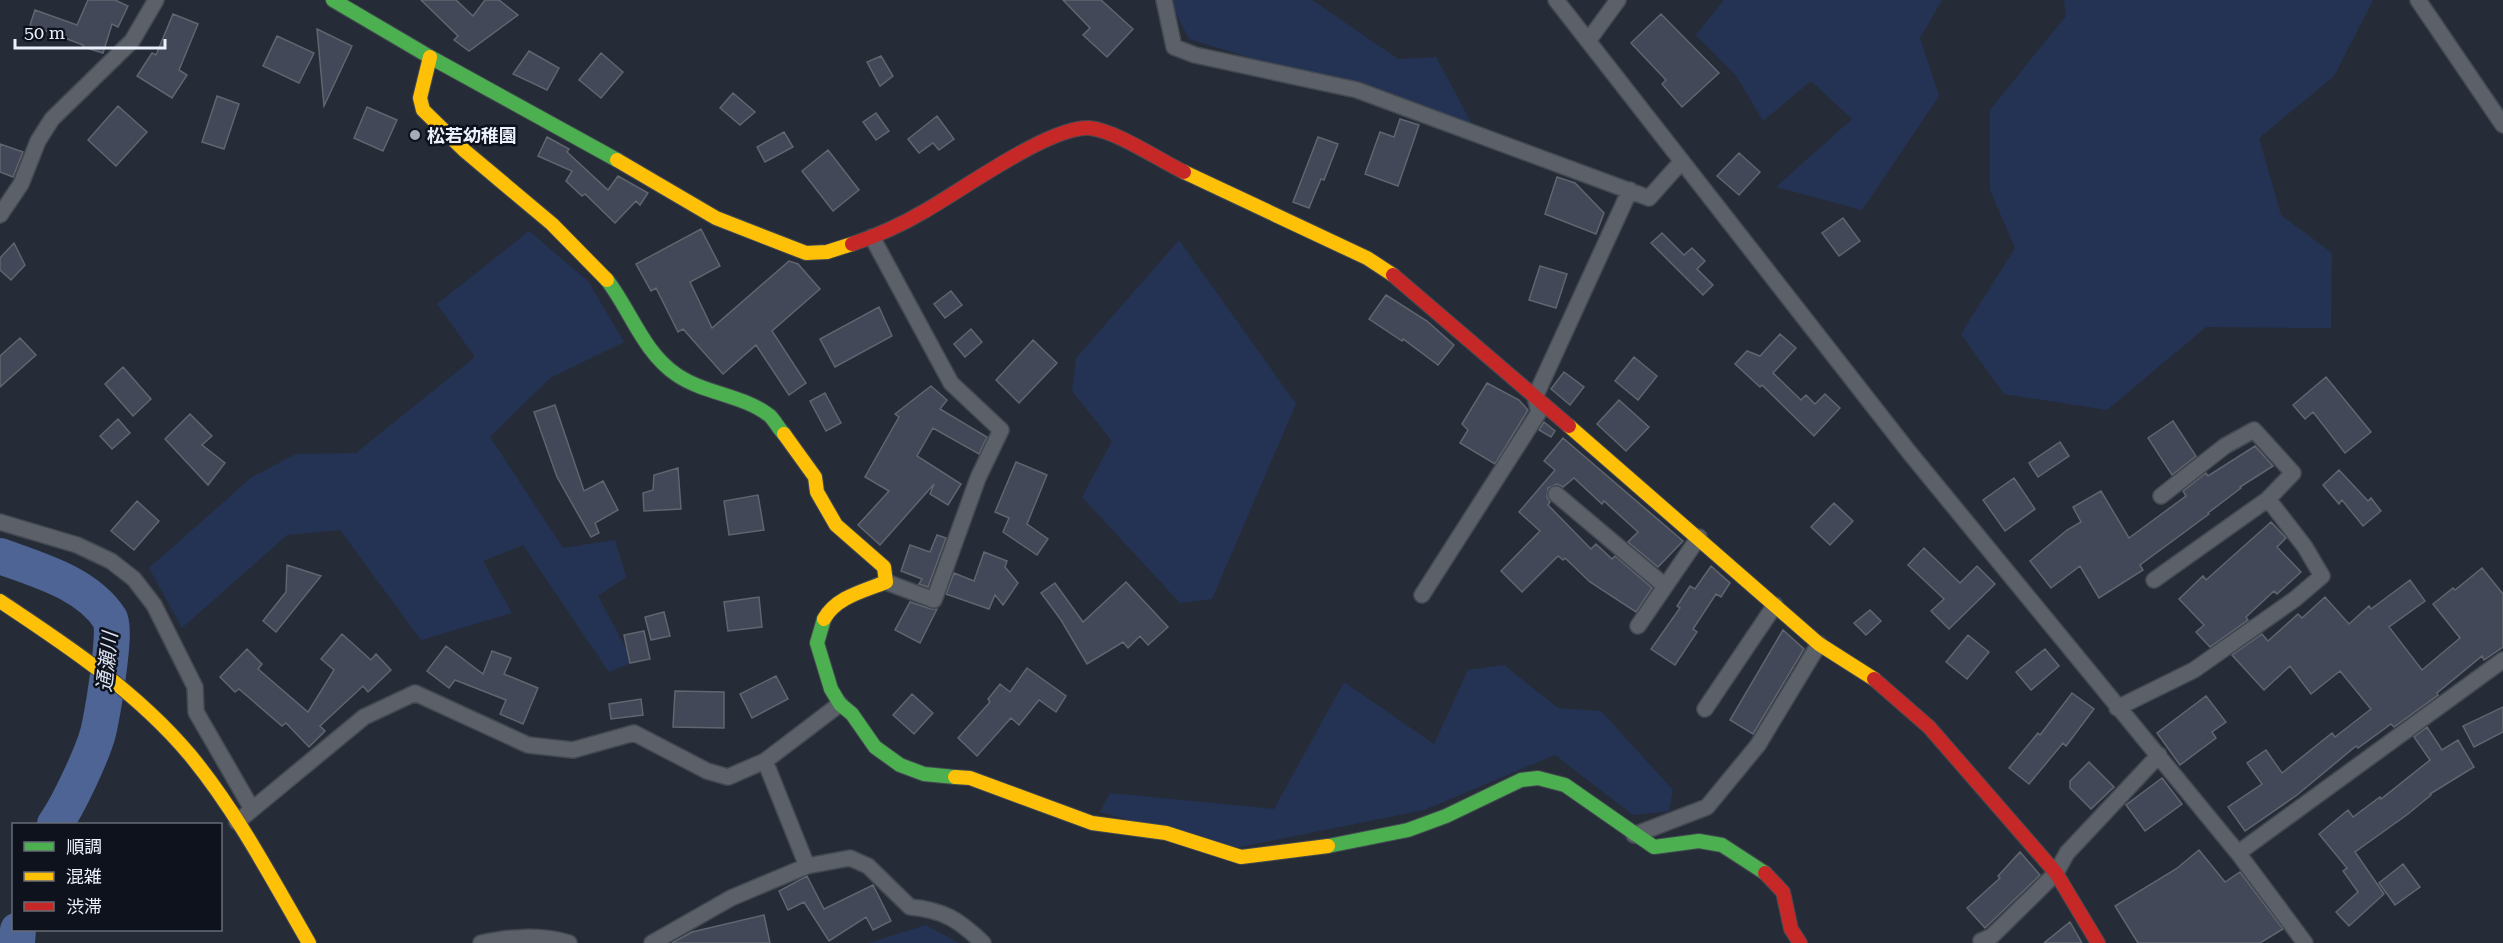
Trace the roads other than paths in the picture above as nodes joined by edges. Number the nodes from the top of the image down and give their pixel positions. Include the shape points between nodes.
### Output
1 (156, 0) edge
2 (333, 0) edge
3 (1164, 0) edge
4 (1556, 0) edge
5 (1618, 0) edge
6 (2418, 0) edge
7 (1588, 41) junction
8 (430, 57) junction
9 (2503, 125) edge
10 (1682, 161) junction
11 (1630, 190) junction
12 (0, 214) edge
13 (872, 237) junction
14 (1535, 397) junction
15 (1556, 494) dead end
16 (2161, 496) dead end
17 (2268, 498) junction
18 (0, 522) edge
19 (1698, 537) junction
20 (2154, 580) dead end
21 (886, 582) junction
22 (1665, 586) junction
23 (1422, 595) dead end
24 (0, 601) edge
25 (1775, 605) junction
26 (1638, 626) dead end
27 (1819, 644) junction
28 (2503, 660) edge
29 (840, 704) junction
30 (2117, 708) junction
31 (1705, 709) dead end
32 (2159, 755) junction
33 (765, 761) junction
34 (252, 810) junction
35 (237, 822) junction
36 (1634, 835) junction
37 (2238, 853) junction
38 (807, 866) junction
39 (2056, 873) junction
40 (1981, 941) dead end
41 (309, 943) edge
42 (481, 943) edge
43 (569, 943) edge
44 (652, 943) edge
45 (983, 943) edge
46 (1800, 943) edge
47 (2098, 943) edge
48 (2305, 943) edge

1 - 12 street via 132,41 52,119 38,141 21,184
2 - 8 street
3 - 11 street via 1174,47 1357,90
4 - 7 street
5 - 7 street
6 - 9 street
7 - 10 street
8 - 13 street via 716,218 806,253 827,252
8 - 21 street via 420,98 423,110 602,273 646,344 662,362 702,388 771,417 815,477 817,492 836,525 884,567
10 - 11 street via 1649,198
10 - 30 street via 1909,452
11 - 14 street
13 - 14 street via 922,213 1037,144 1062,132 1089,128 1112,134 1160,161 1367,258 1398,279
13 - 21 street via 951,383 1001,430 978,478 934,600
14 - 19 street
14 - 23 street via 1539,412
15 - 22 street
16 - 17 street via 2225,446 2254,430 2293,473
17 - 20 street
17 - 30 street via 2322,576 2194,670
18 - 34 street via 77,545 111,561 134,579 154,605 195,687 195,712
19 - 22 street
19 - 25 street
21 - 29 street via 837,603 821,625 817,643 831,689
22 - 26 street
24 - 35 street via 95,666 148,712 210,781
25 - 27 street
25 - 31 street
27 - 36 street via 1758,745 1707,807
27 - 39 street via 1872,677 1929,728
28 - 37 street
29 - 33 street
29 - 36 street via 875,747 900,765 924,774 970,778 1092,823 1166,833 1241,857 1407,831 1533,777 1565,785
30 - 32 street
32 - 37 street
32 - 39 street via 2067,853
33 - 34 street via 728,777 707,771 634,732 573,750 528,745 415,693 364,717
33 - 38 street
34 - 35 street
35 - 41 street
36 - 46 street via 1654,847 1699,841 1722,845 1767,874 1783,892 1791,929
37 - 48 street
38 - 44 street via 731,898
38 - 45 street via 850,858 868,866 910,907 930,909 962,923
39 - 40 street via 1992,936
39 - 47 street
42 - 43 street via 549,937

